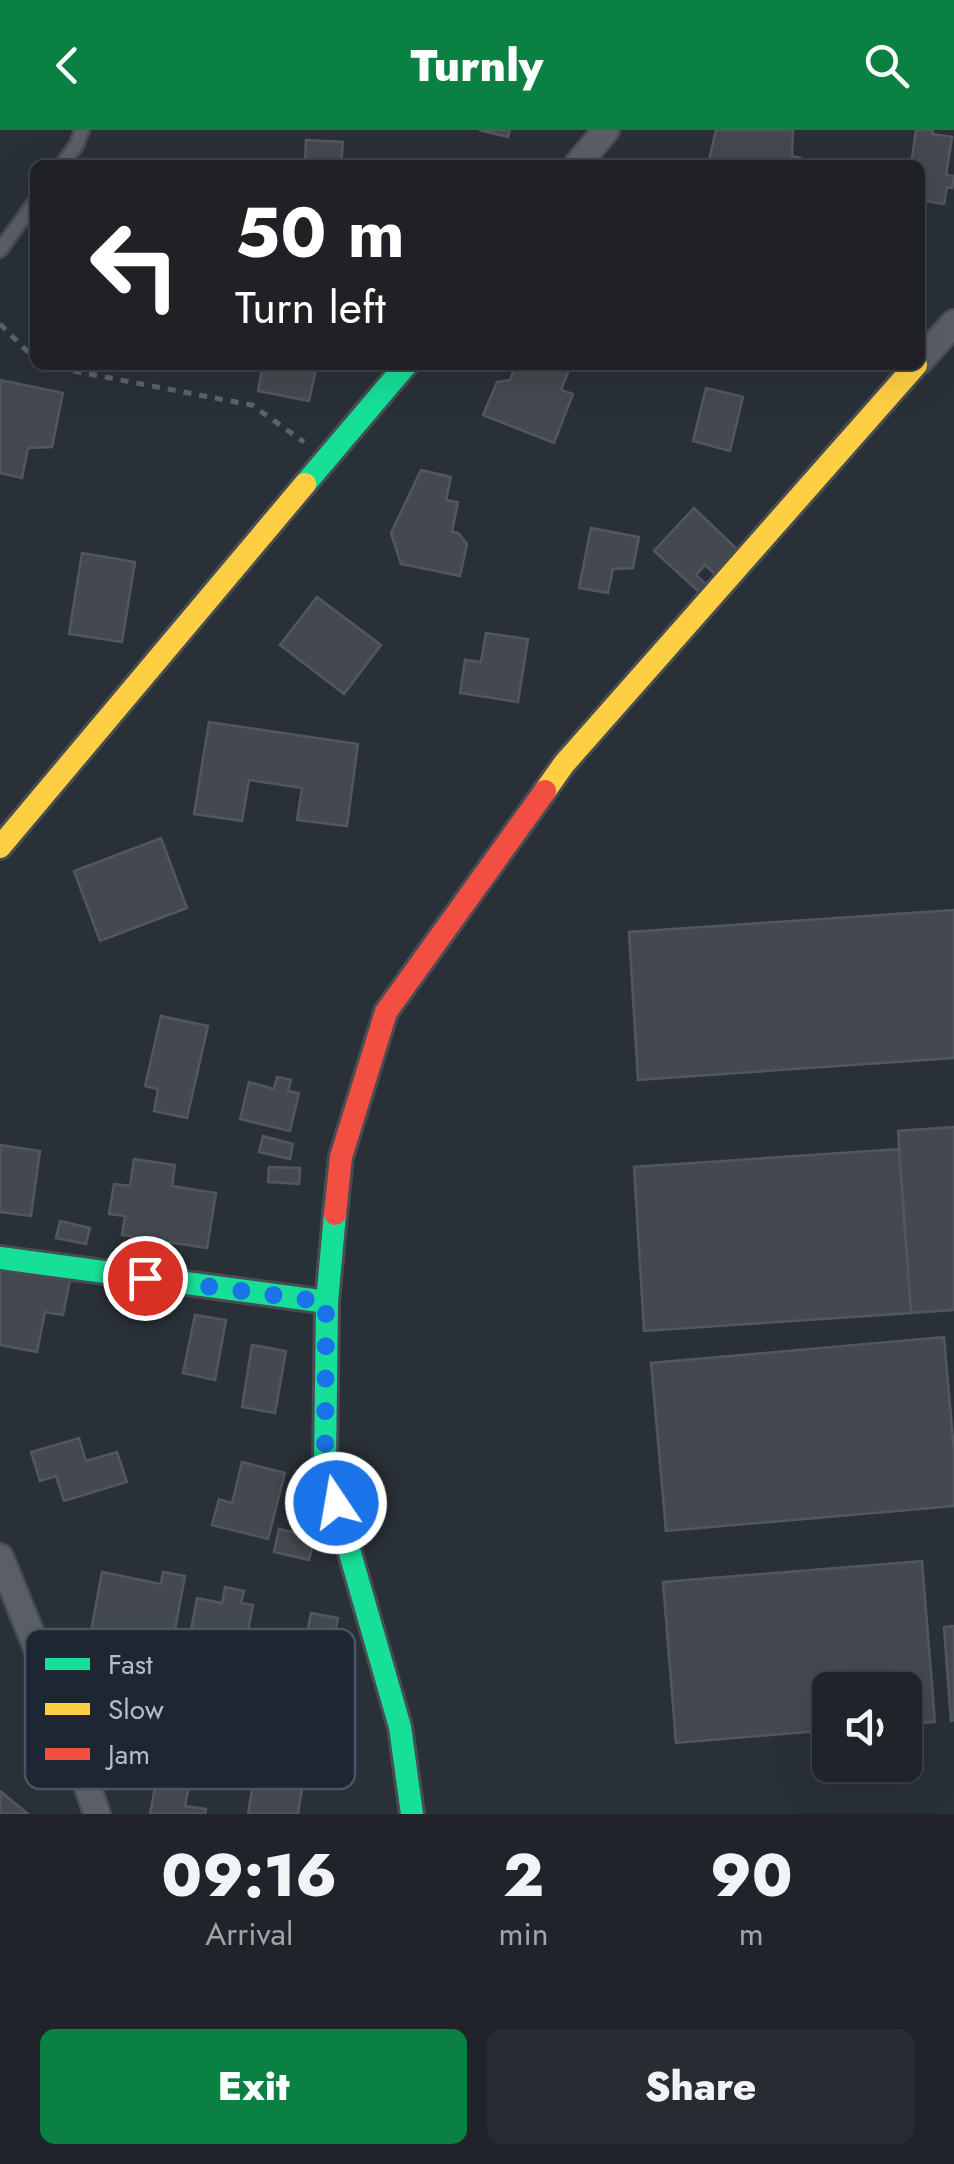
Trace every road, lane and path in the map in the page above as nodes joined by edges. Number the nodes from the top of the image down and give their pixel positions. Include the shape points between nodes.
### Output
1 (82, 130) edge
2 (606, 130) edge
3 (66, 160) edge
4 (580, 160) edge
5 (30, 209) edge
6 (0, 250) edge
7 (954, 323) edge
8 (0, 324) edge
9 (30, 353) edge
10 (925, 355) edge
11 (68, 370) edge
12 (402, 370) edge
13 (912, 370) edge
14 (326, 458) junction
15 (0, 847) edge
16 (0, 1258) edge
17 (326, 1302) junction
18 (2, 1567) edge
19 (28, 1629) edge
20 (88, 1789) edge
21 (97, 1814) edge
22 (412, 1814) edge

1 - 3 lane
2 - 4 street
5 - 6 lane
7 - 10 street
8 - 9 path
11 - 14 path via 252,405
12 - 14 street
13 - 17 street via 564,764 386,1012 342,1157
14 - 15 street
16 - 17 street
17 - 22 street via 325,1466 400,1727
18 - 19 street
20 - 21 street

